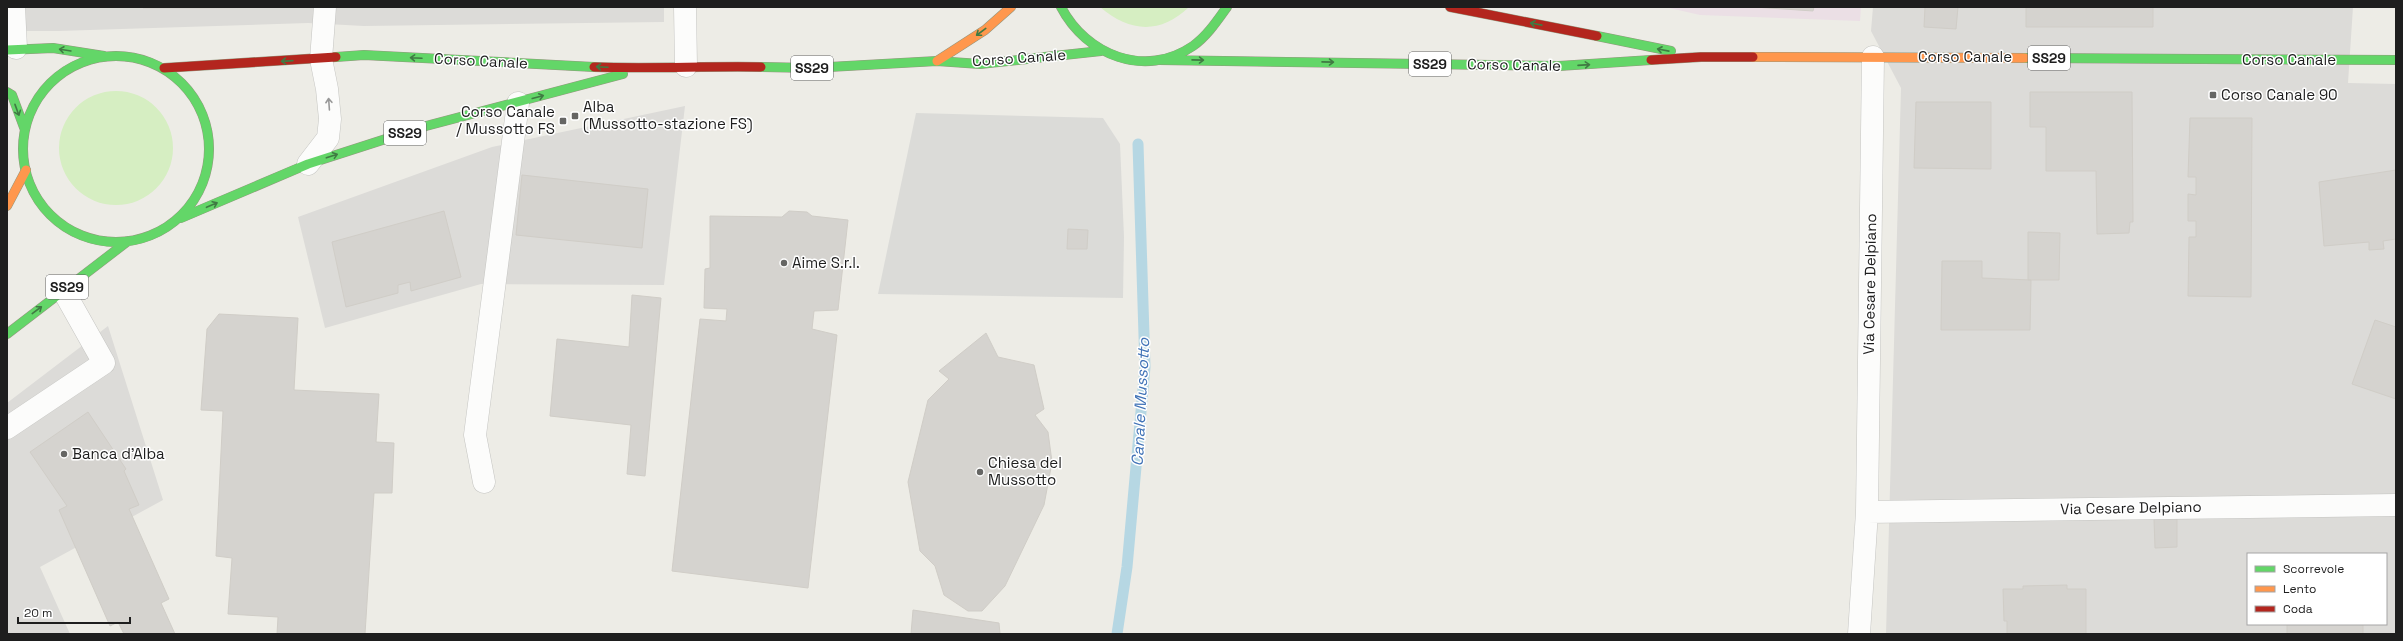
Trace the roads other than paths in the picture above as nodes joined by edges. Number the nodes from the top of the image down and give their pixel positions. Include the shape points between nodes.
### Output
1 (14, 7) edge
2 (325, 7) edge
3 (685, 7) edge
4 (1011, 7) edge
5 (1061, 7) edge
6 (1227, 7) edge
7 (1450, 7) edge
8 (11, 49) edge
9 (1101, 51) junction
10 (104, 56) junction
11 (1701, 57) junction
12 (1873, 57) junction
13 (321, 59) junction
14 (1159, 60) junction
15 (2396, 60) edge
16 (938, 61) junction
17 (686, 66) junction
18 (164, 68) junction
19 (641, 69) junction
20 (7, 92) edge
21 (518, 103) junction
22 (25, 130) junction
23 (308, 164) junction
24 (26, 170) junction
25 (7, 206) edge
26 (176, 220) junction
27 (128, 241) junction
28 (63, 290) junction
29 (7, 334) edge
30 (7, 428) edge
31 (484, 482) dead end
32 (2396, 505) edge
33 (1867, 512) junction
34 (1859, 634) edge

1 - 8 street
2 - 13 street, Corso Canale
3 - 17 street
4 -> 16 main road, Corso Canale / SS29 via 1001,18 970,41
5 - 9 main road via 1079,35
6 - 14 main road via 1210,32 1187,50
11 -> 7 main road, Corso Canale / SS29
10 -> 8 main road via 53,48
9 - 14 main road, Corso Canale via 1129,60
9 - 16 main road, Corso Canale / SS29 via 980,64
10 - 18 main road via 135,57
10 - 22 main road via 76,64 53,81 35,104
11 - 12 main road, Corso Canale / SS29
14 -> 11 main road, Corso Canale / SS29 via 1559,66
12 - 15 main road, Corso Canale / SS29
12 - 33 street, Via Cesare Delpiano
13 -> 18 main road, Corso Canale / SS29
19 -> 13 main road, Corso Canale / SS29 via 364,55
23 -> 13 street, Corso Canale via 328,138 330,119
16 - 17 main road, Corso Canale / SS29 via 811,68
17 - 19 main road, Corso Canale / SS29
18 - 26 main road via 188,88 203,113 210,143 206,172 195,199
21 -> 19 main road, Corso Canale / SS29
20 -> 22 main road via 12,95
23 -> 21 main road, Corso Canale / SS29 via 426,126
21 - 31 street via 475,435
22 - 24 main road via 23,150
26 -> 23 main road, Corso Canale / SS29
24 - 25 main road
24 - 27 main road via 36,195 52,216 75,232 94,238
26 - 27 main road via 154,234
27 - 28 main road, SS29
29 -> 28 main road, SS29
28 - 30 street via 104,363
32 - 33 street, Via Cesare Delpiano
33 - 34 street, Via Cesare Delpiano

